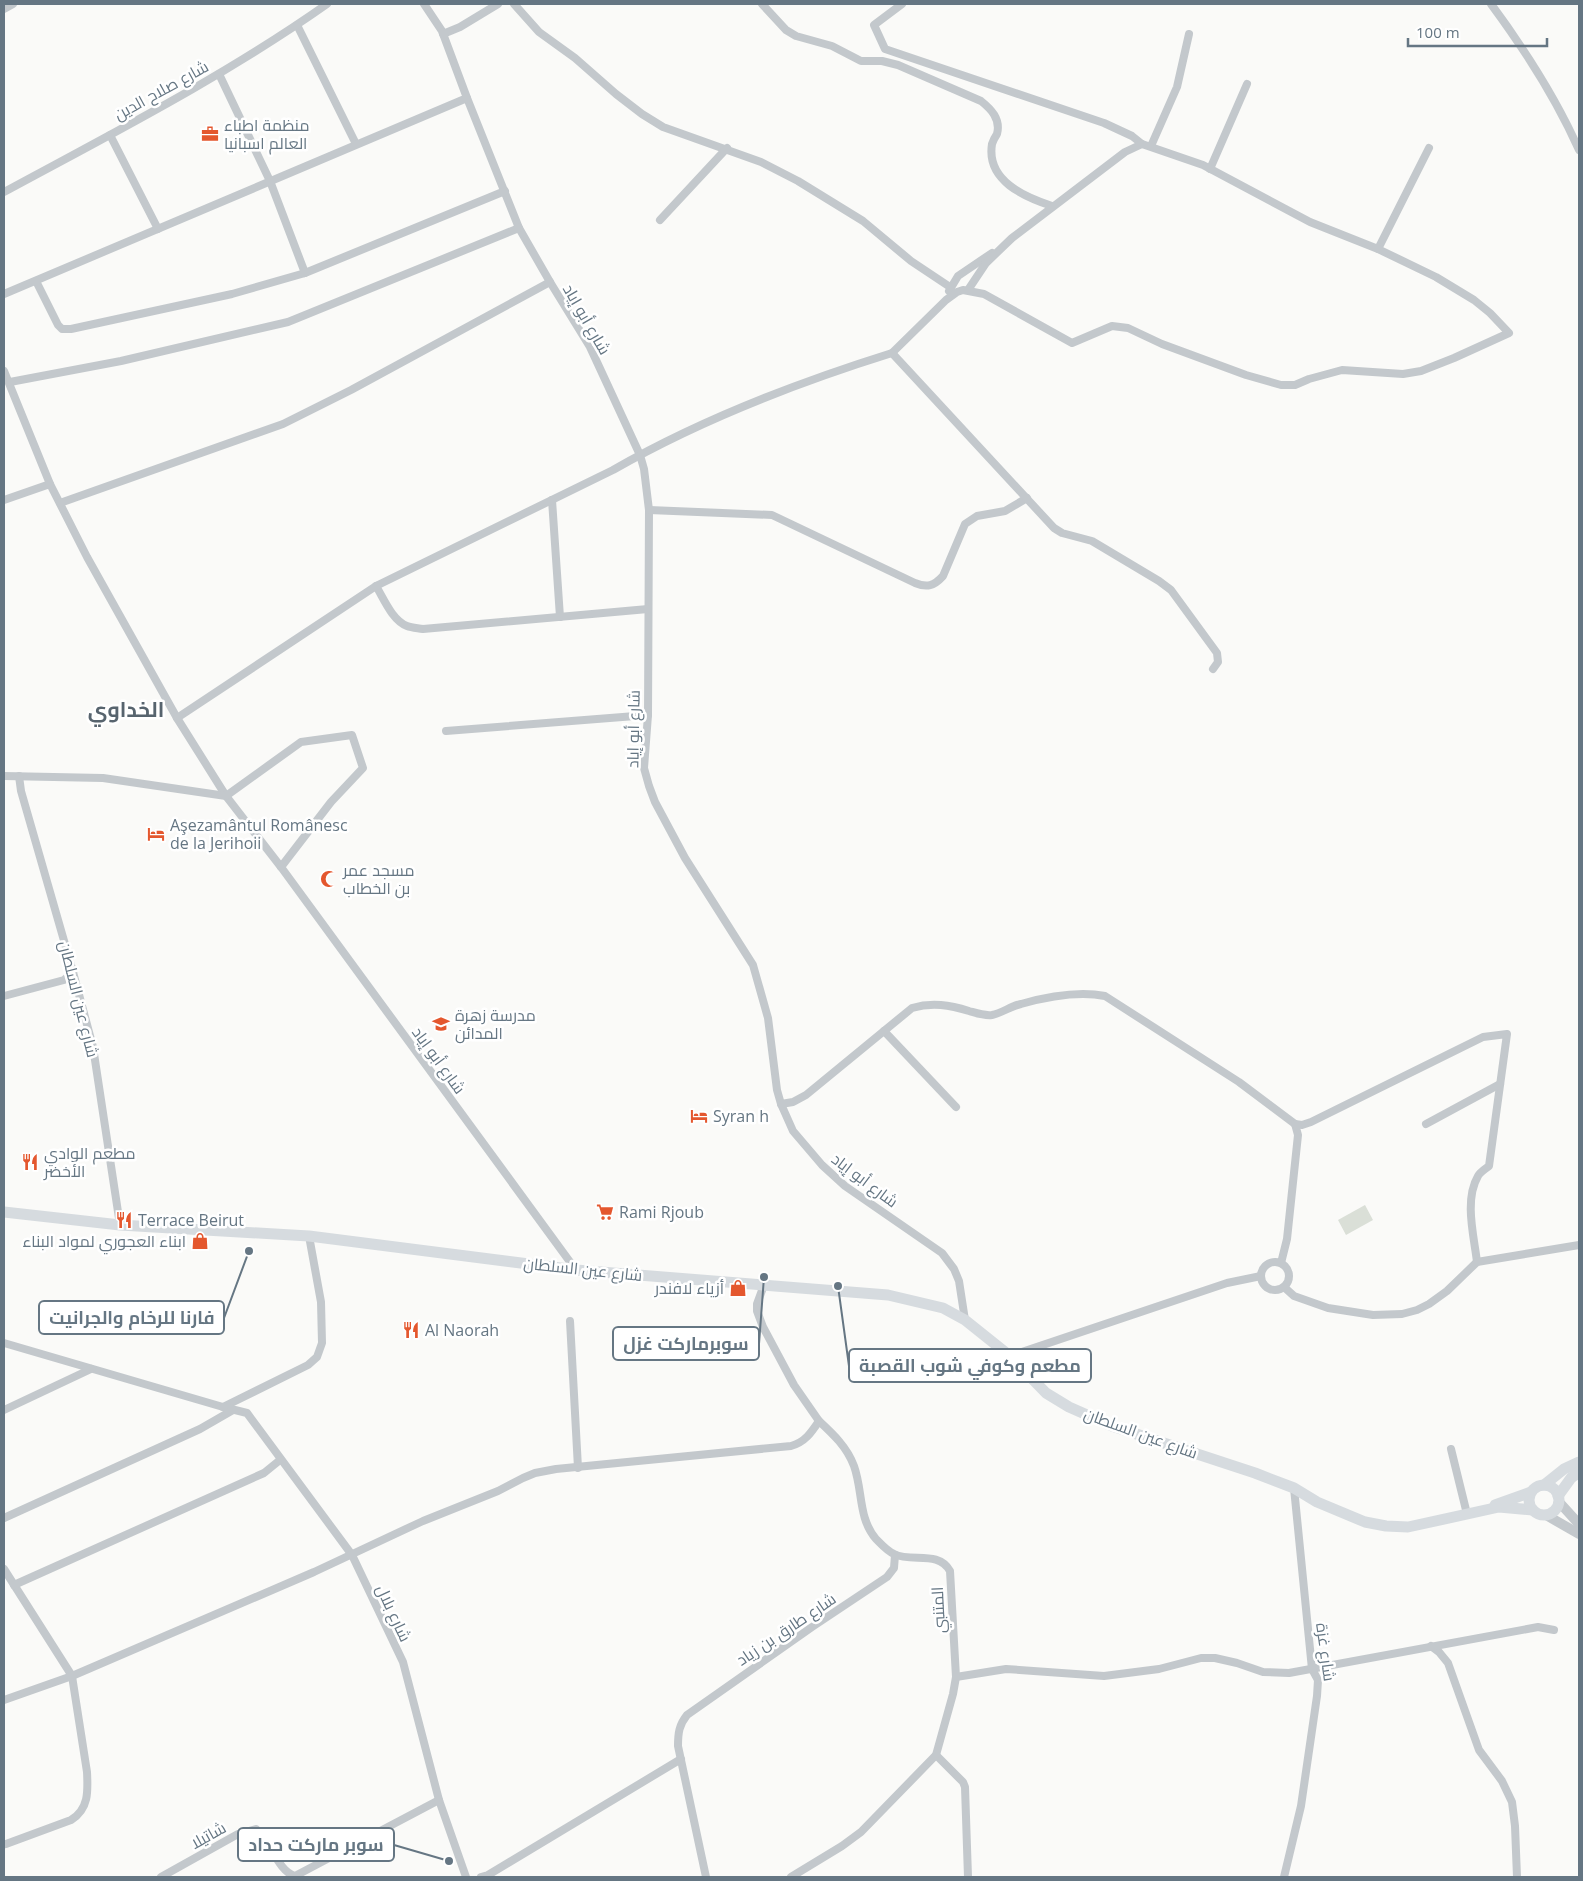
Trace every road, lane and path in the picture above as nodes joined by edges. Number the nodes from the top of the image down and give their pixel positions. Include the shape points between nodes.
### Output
1 (13, 4) edge
2 (327, 4) edge
3 (424, 4) edge
4 (498, 4) edge
5 (514, 4) edge
6 (762, 4) edge
7 (902, 4) edge
8 (1492, 4) edge
9 (4, 9) edge
10 (297, 25) junction
11 (443, 34) junction
12 (1189, 34) dead end
13 (219, 74) junction
14 (1247, 84) dead end
15 (467, 98) junction
16 (110, 134) junction
17 (356, 144) junction
18 (1142, 144) junction
19 (1151, 146) junction
20 (727, 148) junction
21 (1429, 148) dead end
22 (1579, 150) edge
23 (1210, 169) junction
24 (270, 181) junction
25 (4, 192) edge
26 (505, 192) junction
27 (1052, 206) junction
28 (660, 220) dead end
29 (519, 228) junction
30 (158, 229) junction
31 (1378, 249) junction
32 (998, 250) junction
33 (306, 272) junction
34 (36, 281) junction
35 (550, 282) junction
36 (950, 287) junction
37 (968, 290) junction
38 (4, 294) edge
39 (946, 300) junction
40 (892, 353) junction
41 (4, 371) edge
42 (10, 382) junction
43 (640, 455) junction
44 (50, 484) junction
45 (1026, 498) junction
46 (4, 500) edge
47 (552, 500) junction
48 (60, 503) junction
49 (649, 510) junction
50 (376, 586) junction
51 (648, 609) junction
52 (560, 617) junction
53 (1213, 669) dead end
54 (648, 715) junction
55 (177, 718) junction
56 (446, 731) dead end
57 (4, 776) edge
58 (19, 776) junction
59 (226, 796) junction
60 (281, 867) junction
61 (74, 972) junction
62 (4, 996) edge
63 (884, 1031) junction
64 (1500, 1084) junction
65 (780, 1104) junction
66 (956, 1107) dead end
67 (1294, 1124) junction
68 (1426, 1124) dead end
69 (4, 1212) edge
70 (120, 1225) junction
71 (309, 1236) junction
72 (1579, 1245) edge
73 (1477, 1262) junction
74 (1281, 1263) junction
75 (576, 1270) junction
76 (1261, 1276) junction
77 (764, 1285) junction
78 (1284, 1287) junction
79 (965, 1320) junction
80 (570, 1321) dead end
81 (4, 1343) edge
82 (1010, 1356) junction
83 (91, 1369) junction
84 (248, 1395) junction
85 (223, 1407) junction
86 (4, 1410) edge
87 (234, 1410) junction
88 (247, 1413) junction
89 (819, 1421) junction
90 (1451, 1449) dead end
91 (280, 1460) junction
92 (1579, 1462) edge
93 (578, 1468) junction
94 (1579, 1472) edge
95 (1544, 1485) junction
96 (1294, 1488) junction
97 (1531, 1492) junction
98 (1559, 1499) junction
99 (1533, 1510) junction
100 (1467, 1514) junction
101 (1546, 1515) junction
102 (4, 1518) edge
103 (1579, 1524) edge
104 (1579, 1534) edge
105 (352, 1555) junction
106 (895, 1555) junction
107 (4, 1569) edge
108 (14, 1585) junction
109 (1554, 1630) dead end
110 (1431, 1646) junction
111 (1312, 1669) junction
112 (72, 1676) junction
113 (956, 1678) junction
114 (4, 1700) edge
115 (936, 1755) junction
116 (681, 1759) junction
117 (439, 1800) junction
118 (6, 1844) dead end
119 (161, 1877) edge
120 (466, 1877) edge
121 (481, 1877) edge
122 (706, 1877) edge
123 (791, 1877) edge
124 (968, 1877) edge
125 (1284, 1877) edge
126 (1517, 1877) edge

1 - 9 street
2 - 10 street, شارع صلاح الدين
3 - 11 street, شارع أبو إياد
4 - 11 street
5 - 20 street via 539,32 642,114 662,127
6 - 27 street via 796,36 820,42 861,61 898,65 981,101 991,108 998,123 992,157 1002,178 1022,195
7 - 18 street via 874,26 885,49 1104,123
8 - 22 street via 1566,119
10 - 13 street, شارع صلاح الدين
10 - 17 street
11 - 15 street, شارع أبو إياد
12 - 19 street via 1177,87
13 - 16 street, شارع صلاح الدين
13 - 24 street
14 - 23 street
15 - 17 street
15 - 26 street, شارع أبو إياد
16 - 25 street, شارع صلاح الدين
16 - 30 street
17 - 24 street
18 - 19 street
18 - 27 street via 1125,152
19 - 23 street
20 - 28 street
20 - 36 street via 762,162 829,199
21 - 31 street
23 - 31 street via 1310,222
24 - 30 street
24 - 33 street
26 - 29 street, شارع أبو إياد
26 - 33 street
27 - 32 street
29 - 35 street, شارع أبو إياد
29 - 42 street via 288,322 121,361
30 - 34 street
31 - 37 street via 1474,300 1509,332 1421,371 1403,374 1342,370 1295,385 1281,385 1246,375 1120,326 1106,328 1072,343 984,294
32 - 36 street via 968,268
32 - 37 street
33 - 34 street via 232,294 71,329 62,329 58,325
34 - 38 street
35 - 43 street, شارع أبو إياد via 590,347
35 - 48 street via 283,424
36 - 39 street
37 - 39 street via 957,292
39 - 40 street
40 - 43 street via 756,401
40 - 45 street
41 - 42 street, شارع أبو إياد
42 - 44 street, شارع أبو إياد
43 - 47 street
43 - 49 street, شارع أبو إياد
44 - 46 street
44 - 48 street, شارع أبو إياد
45 - 49 street via 1005,511 971,519 962,531 943,576 930,586 923,586 772,516
45 - 53 street via 1054,528 1092,541 1171,590 1218,653 1218,662
47 - 50 street
47 - 52 street
48 - 55 street, شارع أبو إياد
49 - 51 street, شارع أبو إياد
50 - 52 street via 395,617 408,626 423,629
50 - 55 street
51 - 52 street
51 - 54 street, شارع أبو إياد
54 - 56 street
54 - 65 street, شارع أبو إياد via 644,768 649,786 685,858 753,965 768,1018
55 - 59 street, شارع أبو إياد
57 - 58 street
58 - 59 street via 103,778
58 - 61 street, شارع عين السلطان
59 - 60 street, شارع أبو إياد
59 - 60 street via 301,742 352,734 363,768 331,802
60 - 75 street, شارع أبو إياد
61 - 62 street via 64,980
61 - 70 street, شارع عين السلطان via 93,1047
63 - 65 street via 806,1095
63 - 66 street
63 - 67 street via 912,1008 922,1005 940,1004 992,1015 1022,1003 1069,995 1105,996 1239,1082
64 - 67 street via 1507,1034 1483,1038 1311,1122
64 - 68 street
64 - 73 street via 1489,1166 1478,1175 1471,1202
65 - 79 street, شارع أبو إياد via 793,1131 832,1175 942,1253 959,1281
67 - 74 street via 1298,1135
69 - 70 main road, شارع عين السلطان
70 - 71 main road, شارع عين السلطان
71 - 75 main road, شارع عين السلطان
71 - 84 street via 321,1302 320,1351 308,1365
72 - 73 street
73 - 78 street via 1429,1304 1402,1314 1373,1315 1328,1308 1294,1296
74 - 76 street via 1267,1264
74 - 78 street via 1289,1274
75 - 77 main road, شارع عين السلطان
76 - 78 street via 1264,1285 1271,1290
76 - 82 street via 1227,1283
77 - 79 main road, شارع عين السلطان via 888,1295 943,1308
77 - 89 street via 757,1311 763,1328
79 - 82 main road, شارع عين السلطان
80 - 93 street
81 - 83 street
82 - 96 main road, شارع عين السلطان via 1046,1393 1069,1407 1112,1426
83 - 85 street
83 - 86 street
84 - 85 street
84 - 88 street via 244,1407
85 - 87 street
87 - 88 street
87 - 102 street via 200,1429
88 - 91 street, شارع بلال
89 - 93 street via 804,1440 791,1446
89 - 106 street via 851,1460 868,1529
90 - 100 street
91 - 105 street, شارع بلال
91 - 108 street via 264,1473
92 - 95 main road
93 - 105 street via 535,1473
94 - 98 main road via 1571,1478
95 - 97 main road
95 - 98 main road via 1553,1488
96 - 100 main road, شارع عين السلطان via 1343,1513 1386,1526 1408,1527
96 - 111 street, شارع غزة
97 - 99 main road via 1529,1502
97 - 100 main road, شارع عين السلطان
98 - 101 main road via 1554,1510
98 - 103 street
99 - 100 main road, شارع عين السلطان via 1499,1507
99 - 101 main road
101 - 104 street
105 - 112 street
105 - 117 street, شارع بلال via 403,1662
106 - 113 street, المتنبي via 931,1558 944,1563 950,1571
106 - 116 street, شارع طارق بن زياد via 894,1568 887,1577 687,1715 680,1723 678,1736
107 - 108 street
108 - 112 street
109 - 110 street via 1538,1627
110 - 111 street
110 - 126 street via 1448,1663 1479,1750 1510,1796
111 - 113 street via 1290,1673 1263,1672 1215,1658 1201,1658 1158,1669 1104,1676 1006,1669
111 - 125 street, شارع غزة via 1318,1680 1317,1696 1301,1806
112 - 114 street
112 - 118 street via 87,1772 85,1806 71,1820
113 - 115 street
115 - 123 street via 861,1832
115 - 124 street via 966,1787
116 - 121 street
116 - 122 street, شارع طارق بن زياد
117 - 119 street, شاتيلا via 295,1876 284,1870 256,1829 238,1834
117 - 120 street, شارع بلال

